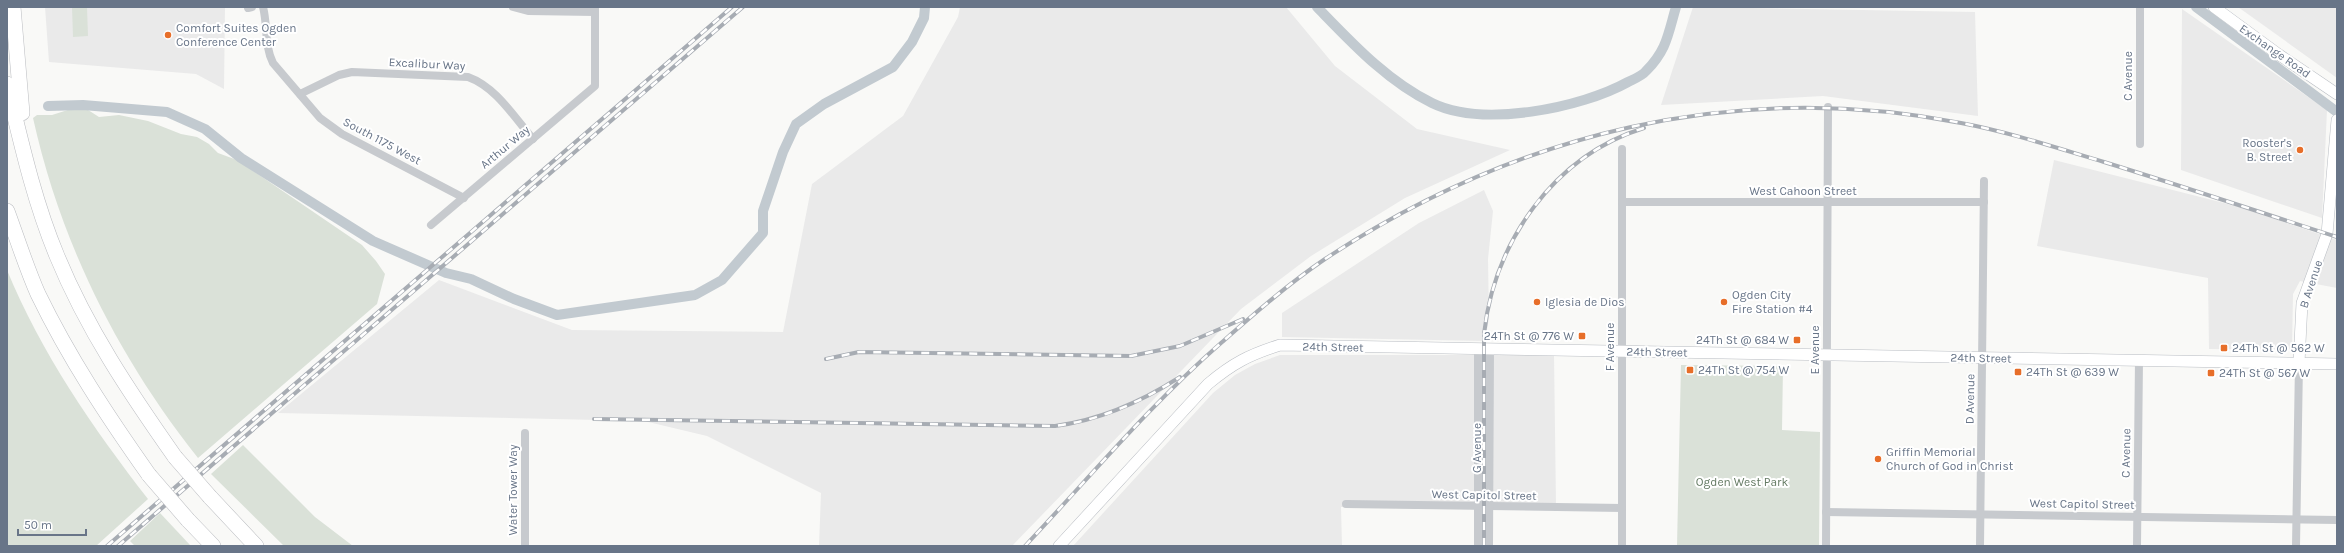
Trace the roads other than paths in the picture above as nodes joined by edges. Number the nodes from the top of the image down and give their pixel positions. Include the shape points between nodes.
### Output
1 (13, 7) edge
2 (262, 7) edge
3 (513, 7) edge
4 (2140, 7) edge
5 (2214, 7) edge
6 (595, 9) edge
7 (7, 84) edge
8 (300, 94) junction
9 (2337, 94) edge
10 (1828, 107) dead end
11 (2336, 122) edge
12 (533, 139) junction
13 (2140, 144) dead end
14 (1622, 149) dead end
15 (26, 164) junction
16 (1984, 181) dead end
17 (464, 198) junction
18 (1622, 202) junction
19 (1984, 202) junction
20 (1828, 203) junction
21 (7, 211) edge
22 (432, 225) dead end
23 (1478, 349) junction
24 (1490, 349) junction
25 (1622, 351) junction
26 (1827, 355) junction
27 (1982, 358) junction
28 (2139, 360) junction
29 (2299, 363) junction
30 (2337, 364) edge
31 (525, 433) dead end
32 (1346, 504) dead end
33 (1478, 507) junction
34 (1489, 507) junction
35 (1622, 508) junction
36 (1826, 512) junction
37 (1980, 514) junction
38 (2138, 517) junction
39 (2297, 520) junction
40 (2337, 520) edge
41 (213, 546) edge
42 (256, 546) edge
43 (525, 546) edge
44 (1059, 546) edge
45 (1478, 546) edge
46 (1489, 546) edge
47 (1622, 546) edge
48 (1826, 546) edge
49 (1980, 546) edge
50 (2137, 546) edge
51 (2296, 546) edge

1 - 15 highway
2 - 8 street, South 1175 West via 266,21 268,54
3 - 6 street via 528,11
4 - 13 street, C Avenue
5 - 9 main road, Exchange Road
6 - 12 street, Arthur Way via 595,86
7 - 15 highway
8 - 12 street, Excalibur Way via 339,75 352,72 468,77 491,90
8 - 17 street, South 1175 West via 320,118 342,134
10 - 20 street, E Avenue
11 - 29 main road, B Avenue via 2327,234 2302,303
12 - 17 street, Arthur Way
14 - 18 street, F Avenue
15 - 42 highway, bridge via 57,256 88,322 127,390 175,457
16 - 19 street, D Avenue
17 - 22 street, Arthur Way
18 - 20 street, West Cahoon Street
18 - 25 street, F Avenue
19 - 20 street, West Cahoon Street
19 - 27 street, D Avenue
20 - 26 street, E Avenue
21 - 41 highway, bridge via 38,292 69,352 108,417 149,476
23 - 24 main road, 24th Street
23 - 33 street, G Avenue
23 - 44 main road, 24th Street via 1280,346 1250,355 1231,365 1208,384
24 - 25 main road, 24th Street
24 - 34 street, G Avenue
25 - 26 main road, 24th Street
25 - 35 street, F Avenue
26 - 27 main road, 24th Street
26 - 36 street, E Avenue
27 - 28 main road, 24th Street
27 - 37 street, D Avenue
28 - 29 main road, 24th Street
28 - 38 street, C Avenue
29 - 30 main road, 24th Street
29 - 39 street, B Avenue
31 - 43 street, Water Tower Way
32 - 33 street, West Capitol Street
33 - 34 street, West Capitol Street
33 - 45 street, G Avenue
34 - 35 street, West Capitol Street
34 - 46 street, G Avenue
35 - 47 street, F Avenue
36 - 37 street, West Capitol Street
36 - 48 street, E Avenue
37 - 38 street, West Capitol Street
37 - 49 street, D Avenue
38 - 39 street, West Capitol Street
38 - 50 street, C Avenue
39 - 40 street, West Capitol Street
39 - 51 street, B Avenue

